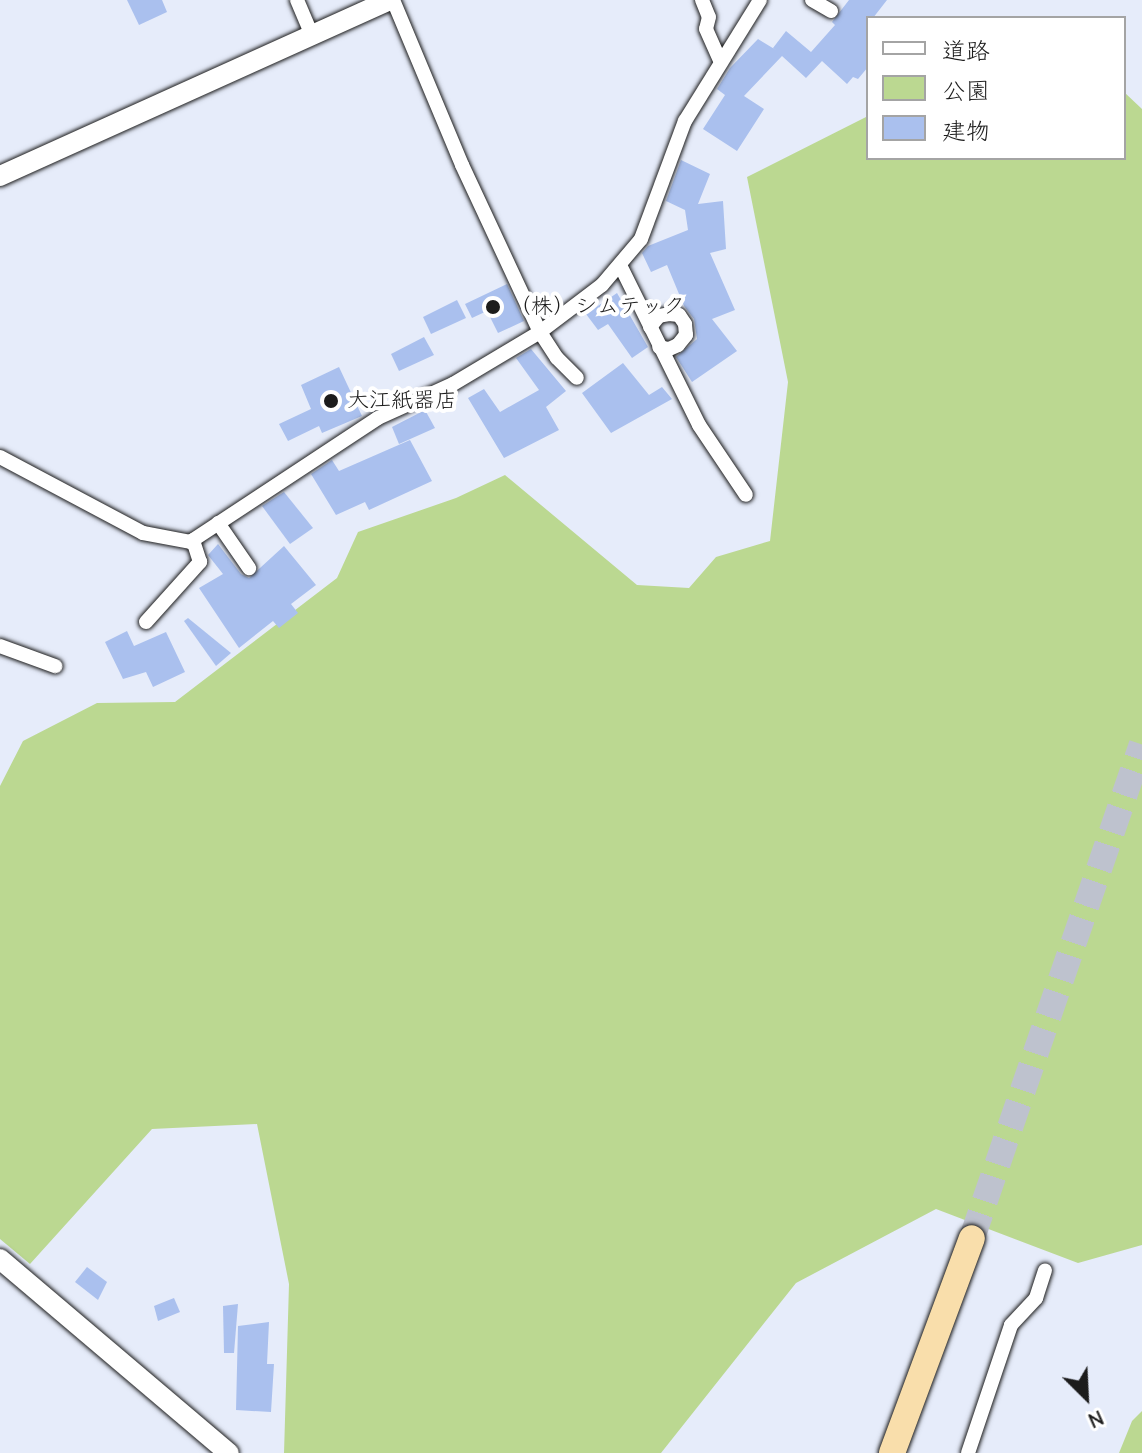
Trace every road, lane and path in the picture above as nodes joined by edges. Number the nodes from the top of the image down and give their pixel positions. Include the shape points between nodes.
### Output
1 (297, 0) edge
2 (392, 0) edge
3 (702, 0) edge
4 (760, 0) edge
5 (812, 0) edge
6 (831, 11) dead end
7 (312, 35) junction
8 (720, 61) junction
9 (0, 176) edge
10 (620, 265) junction
11 (650, 327) junction
12 (540, 332) junction
13 (659, 347) junction
14 (577, 378) dead end
15 (0, 457) edge
16 (746, 495) dead end
17 (218, 523) junction
18 (193, 540) junction
19 (249, 568) dead end
20 (146, 622) dead end
21 (0, 646) edge
22 (55, 666) dead end
23 (0, 1259) edge
24 (1045, 1270) dead end
25 (229, 1453) edge
26 (892, 1453) edge
27 (911, 1453) edge
28 (968, 1453) edge

1 - 7 street
2 - 7 street
2 - 12 street
3 - 8 street via 709,17 706,29
4 - 8 street
5 - 6 street
7 - 9 street
8 - 10 street via 685,121 641,239
10 - 11 street
10 - 12 street
11 - 13 street
11 - 13 street via 669,314 679,315 685,324 686,335 678,345
12 - 14 street
12 - 17 street via 453,384 378,418
13 - 16 street via 699,425
15 - 18 street via 143,533
17 - 18 street
17 - 19 street
18 - 20 street via 200,562
21 - 22 street
23 - 25 street
24 - 28 street via 1036,1298 1011,1325
26 - 27 highway via 979,1240

